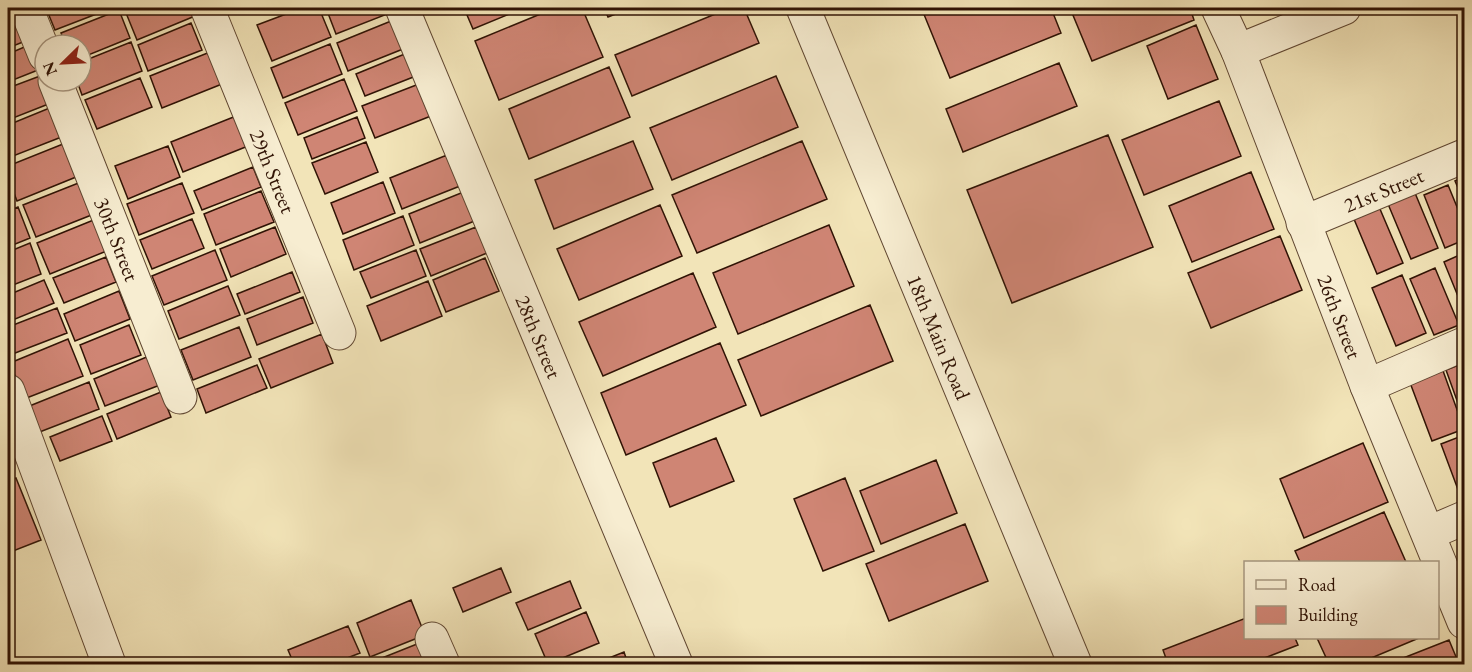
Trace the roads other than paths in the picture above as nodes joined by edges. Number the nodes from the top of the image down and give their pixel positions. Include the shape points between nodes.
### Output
1 (26, 8) edge
2 (207, 8) edge
3 (402, 8) edge
4 (803, 8) edge
5 (1218, 8) edge
6 (1344, 8) edge
7 (36, 33) edge
8 (1238, 51) junction
9 (60, 93) edge
10 (1464, 156) edge
11 (1304, 223) junction
12 (339, 333) dead end
13 (1464, 344) edge
14 (1367, 386) junction
15 (8, 392) edge
16 (180, 397) dead end
17 (1464, 518) edge
18 (1429, 533) junction
19 (1464, 622) edge
20 (109, 664) edge
21 (676, 664) edge
22 (1075, 664) edge

1 - 7 street
2 - 12 street, 29th Street
3 - 21 street, 28th Street
4 - 22 street, 18th Main Road
5 - 8 street, 26th Street
6 - 8 street
8 - 11 street, 26th Street
9 - 16 street, 30th Street
10 - 11 street, 21st Street
11 - 14 street, 26th Street
13 - 14 street
14 - 18 street, 26th Street
15 - 20 street
17 - 18 street
18 - 19 street, 26th Street

